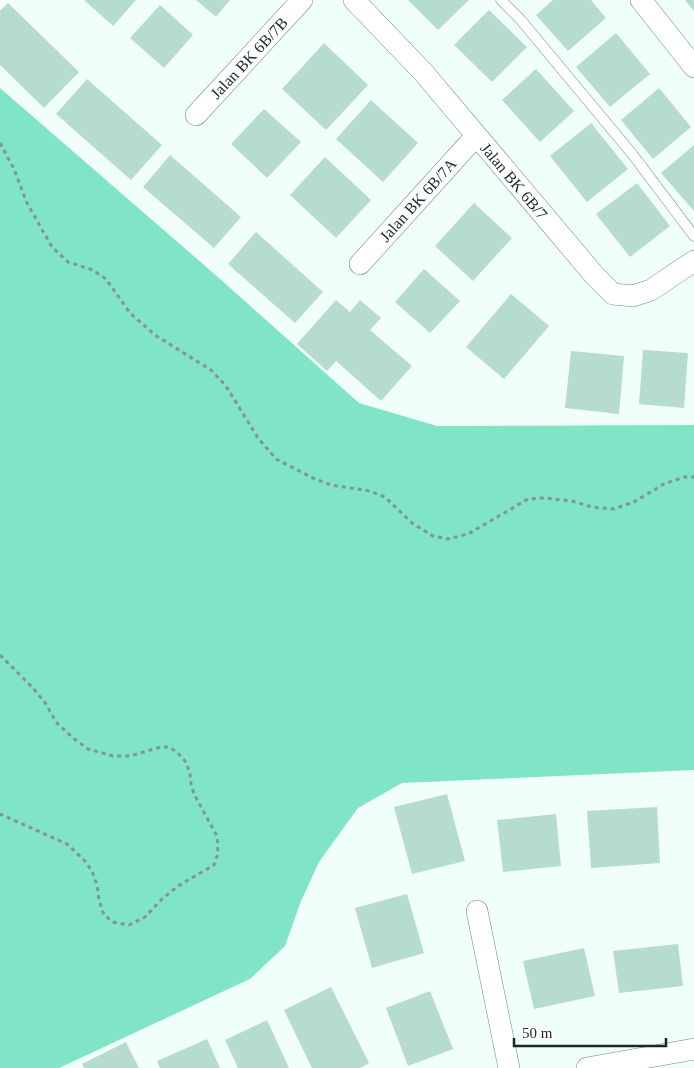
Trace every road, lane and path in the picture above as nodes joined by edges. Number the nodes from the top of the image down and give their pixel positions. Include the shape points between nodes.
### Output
1 (302, 0) edge
2 (501, 0) edge
3 (641, 0) edge
4 (357, 1) edge
5 (694, 67) edge
6 (196, 115) dead end
7 (476, 136) junction
8 (0, 143) edge
9 (694, 236) edge
10 (694, 261) edge
11 (360, 264) dead end
12 (694, 477) edge
13 (0, 655) edge
14 (0, 814) edge
15 (477, 911) dead end
16 (694, 1049) edge
17 (509, 1068) edge
18 (586, 1068) edge

1 - 6 street, Jalan BK 6B/7B
2 - 9 lane via 633,155
3 - 5 street
4 - 7 street, Jalan BK 6B/7
7 - 10 street, Jalan BK 6B/7 via 613,294 633,296 651,290
7 - 11 street, Jalan BK 6B/7A
8 - 12 path via 27,203 52,247 68,262 94,270 106,279 130,313 155,335 211,370 226,386 258,438 276,459 313,478 385,497 412,523 434,536 448,539 468,534 528,499 572,501 613,509 634,502 684,476
13 - 14 path via 33,688 56,722 88,749 113,756 130,756 161,747 177,752 185,761 194,794 217,836 218,853 214,865 178,886 145,917 129,925 113,922 104,915 92,872 67,844
15 - 17 street
16 - 18 street

